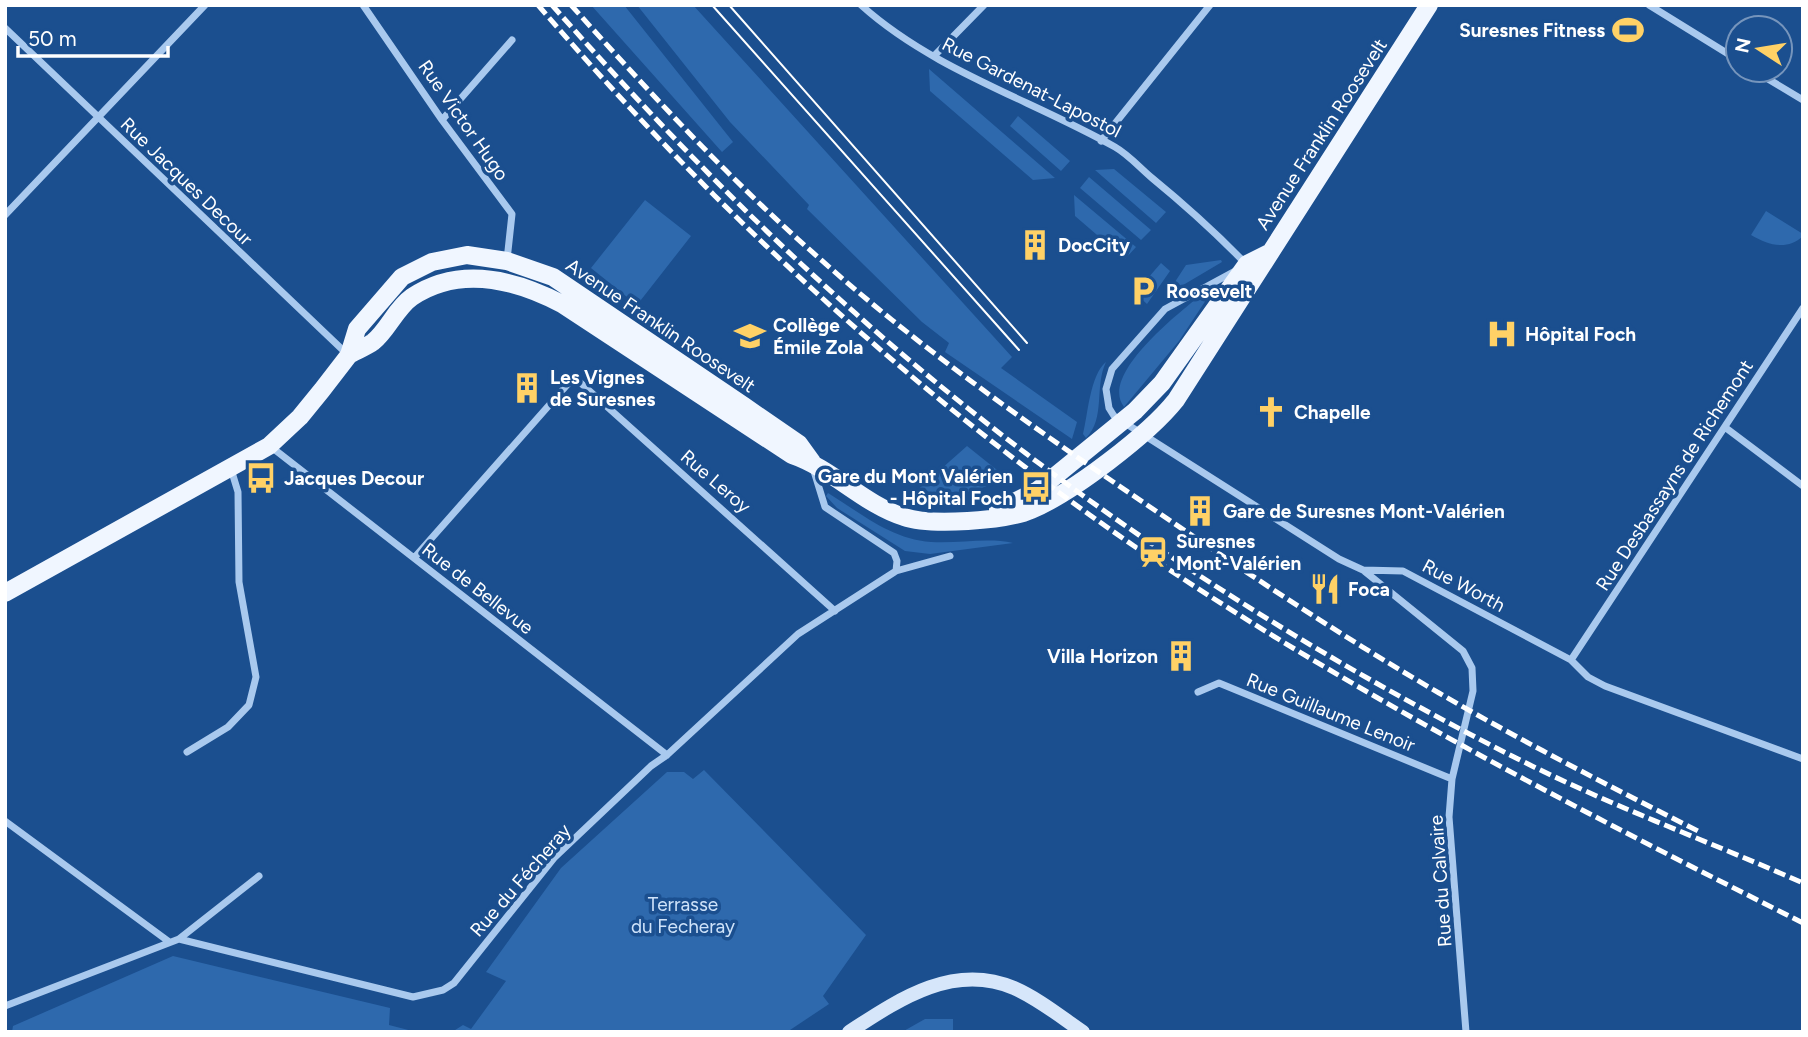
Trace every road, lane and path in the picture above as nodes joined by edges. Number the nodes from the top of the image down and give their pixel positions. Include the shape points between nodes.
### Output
1 (205, 5) edge
2 (363, 5) edge
3 (861, 5) edge
4 (984, 5) edge
5 (1210, 5) edge
6 (1429, 5) edge
7 (1648, 5) edge
8 (5, 27) edge
9 (512, 40) dead end
10 (1724, 52) edge
11 (935, 55) junction
12 (1777, 84) edge
13 (1803, 100) edge
14 (99, 118) junction
15 (442, 120) junction
16 (1101, 141) junction
17 (5, 215) edge
18 (1272, 251) junction
19 (507, 261) junction
20 (1247, 264) junction
21 (1238, 303) junction
22 (1803, 308) edge
23 (349, 355) junction
24 (1123, 422) junction
25 (1726, 428) junction
26 (1144, 433) junction
27 (270, 446) junction
28 (812, 462) junction
29 (231, 469) junction
30 (1803, 486) edge
31 (983, 518) junction
32 (950, 556) dead end
33 (414, 558) junction
34 (1363, 570) junction
35 (896, 571) junction
36 (5, 593) edge
37 (835, 611) junction
38 (1571, 660) junction
39 (1198, 692) dead end
40 (187, 752) dead end
41 (667, 755) junction
42 (1803, 759) edge
43 (1453, 775) junction
44 (5, 821) edge
45 (259, 876) dead end
46 (179, 939) junction
47 (168, 941) junction
48 (5, 1006) edge
49 (849, 1032) edge
50 (1083, 1032) edge
51 (1466, 1032) edge

1 - 14 street
2 - 15 street, Rue Victor Hugo
3 - 11 street, Rue Gardenat-Lapostol via 882,25
4 - 11 street
5 - 16 street
6 - 18 main road, Avenue Franklin Roosevelt
7 - 10 street
8 - 14 street, Rue Jacques Decour
9 - 15 street
11 - 16 street, Rue Gardenat-Lapostol
12 - 13 street
14 - 17 street
14 - 23 street, Rue Jacques Decour
15 - 19 street, Rue Victor Hugo via 512,214
16 - 20 street, Rue Gardenat-Lapostol via 1117,148
18 - 20 main road, Avenue Franklin Roosevelt
18 - 21 main road, Avenue Franklin Roosevelt
19 - 23 main road, Avenue Franklin Roosevelt via 467,255 414,270 392,287 357,329
19 - 28 main road, Avenue Franklin Roosevelt via 561,283 799,444
20 - 21 street
20 - 24 main road, Avenue Franklin Roosevelt via 1162,383
20 - 24 street, Avenue Franklin Roosevelt via 1165,309 1112,369 1107,388 1109,408
21 - 26 main road, Avenue Franklin Roosevelt via 1176,400
22 - 25 street, Rue Desbassayns de Richemont
23 - 27 main road, Avenue Franklin Roosevelt via 300,417
23 - 28 main road, Avenue Franklin Roosevelt via 373,342 411,298 445,283 495,279 529,287 792,455
24 - 26 street, Rue Worth
24 - 31 main road, Avenue Franklin Roosevelt via 1038,490
25 - 30 street
25 - 38 street, Rue Desbassayns de Richemont
26 - 31 main road, Avenue Franklin Roosevelt via 1040,506
26 - 34 street, Rue Worth
27 - 29 main road, Avenue Franklin Roosevelt
27 - 33 street, Rue de Bellevue
28 - 31 main road, Avenue Franklin Roosevelt via 901,516 932,522
28 - 35 street via 825,507 894,553
29 - 36 main road, Avenue Franklin Roosevelt
29 - 40 street via 238,492 239,582 256,677 249,705 228,727
32 - 35 street, Rue du Fécheray
33 - 37 street, Rue Leroy via 574,377
33 - 41 street, Rue de Bellevue
34 - 38 street, Rue Worth via 1403,571
34 - 43 street, Rue du Calvaire via 1443,632 1463,651 1472,668 1473,691
35 - 37 street, Rue du Fécheray
37 - 41 street, Rue du Fécheray via 799,634
38 - 42 street, Rue Worth via 1605,687
39 - 43 street, Rue Guillaume Lenoir via 1219,683
41 - 46 street, Rue du Fécheray via 554,858 454,983 443,990 413,996
43 - 51 street, Rue du Calvaire via 1449,817
44 - 47 street
45 - 46 street
46 - 47 street, Rue du Fécheray
47 - 48 street, Rue du Fécheray
49 - 50 street via 923,988 977,980 1013,988

